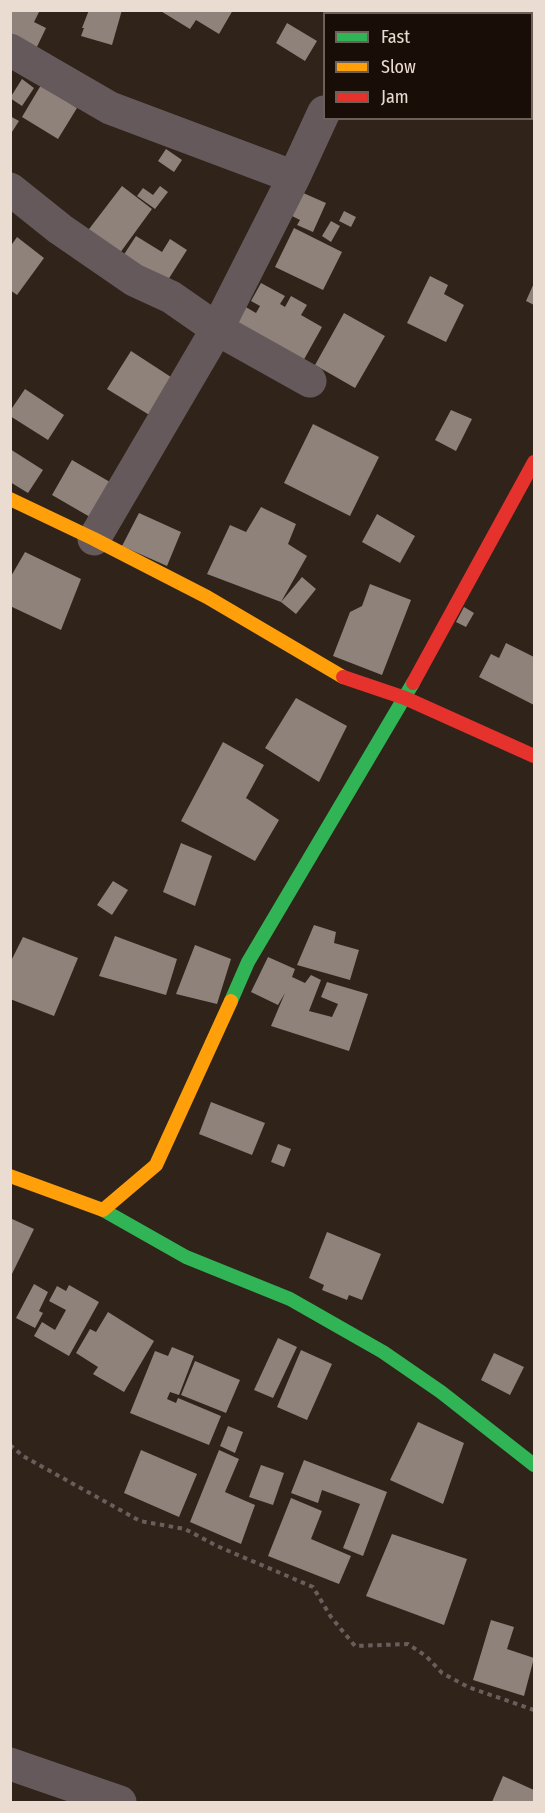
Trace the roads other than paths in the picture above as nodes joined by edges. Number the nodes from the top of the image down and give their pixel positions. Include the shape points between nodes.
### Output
1 (10, 50) edge
2 (323, 114) edge
3 (294, 177) junction
4 (10, 189) edge
5 (216, 329) junction
6 (310, 381) dead end
7 (534, 462) edge
8 (10, 499) edge
9 (94, 539) junction
10 (405, 698) junction
11 (534, 756) edge
12 (10, 1176) edge
13 (103, 1210) junction
14 (534, 1465) edge
15 (10, 1764) edge
16 (124, 1803) edge

1 - 3 street via 110,108
2 - 3 street
3 - 5 street
4 - 5 street via 60,229
5 - 6 street
5 - 9 street
7 - 10 street
8 - 9 street
9 - 10 street via 207,597 344,677
10 - 11 street
10 - 13 street via 248,962 156,1165
12 - 13 street
13 - 14 street via 186,1257 290,1299 382,1352 441,1392
15 - 16 street

